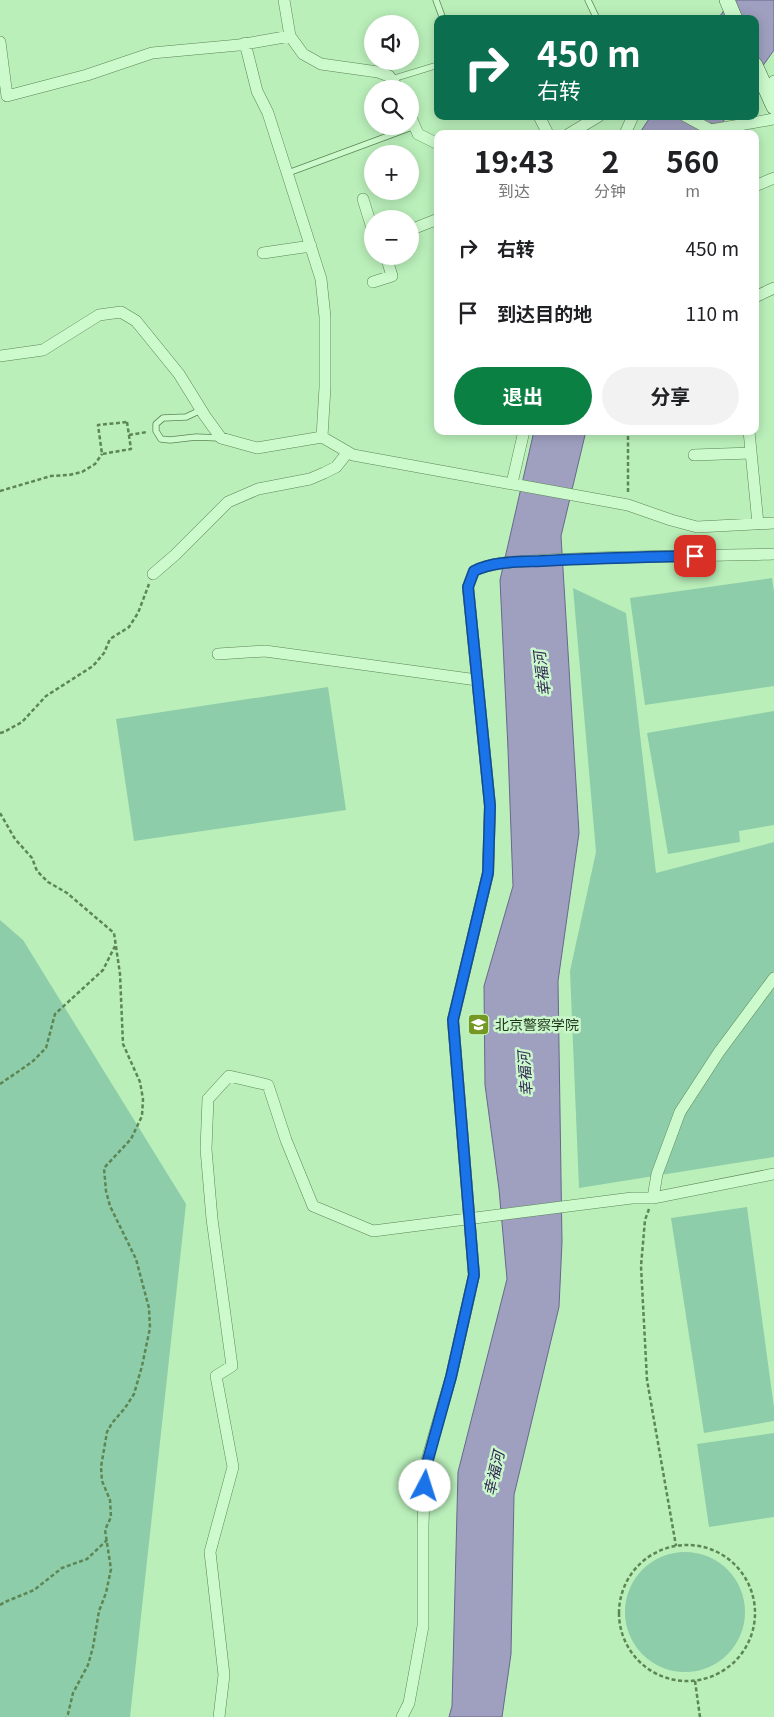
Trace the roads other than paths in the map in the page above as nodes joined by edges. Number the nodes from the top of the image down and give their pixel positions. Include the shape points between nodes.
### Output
1 (284, 0) edge
2 (436, 0) edge
3 (588, 0) edge
4 (442, 15) edge
5 (595, 15) edge
6 (290, 36) junction
7 (0, 42) edge
8 (245, 44) junction
9 (434, 67) edge
10 (759, 71) edge
11 (392, 80) edge
12 (404, 80) edge
13 (3, 83) edge
14 (768, 85) edge
15 (774, 107) edge
16 (774, 119) edge
17 (592, 120) edge
18 (692, 120) edge
19 (576, 130) edge
20 (711, 130) edge
21 (711, 130) edge
22 (419, 134) edge
23 (391, 135) edge
24 (434, 142) edge
25 (288, 173) junction
26 (774, 178) edge
27 (759, 184) edge
28 (363, 199) dead end
29 (366, 210) edge
30 (434, 221) edge
31 (419, 226) edge
32 (311, 246) junction
33 (263, 253) dead end
34 (389, 265) edge
35 (373, 282) dead end
36 (774, 288) edge
37 (759, 295) edge
38 (0, 356) edge
39 (201, 410) junction
40 (523, 435) edge
41 (749, 435) edge
42 (221, 438) junction
43 (322, 438) junction
44 (348, 452) junction
45 (751, 453) junction
46 (694, 455) dead end
47 (515, 483) junction
48 (774, 523) edge
49 (758, 524) junction
50 (774, 554) edge
51 (154, 574) road end
52 (218, 654) dead end
53 (478, 680) junction
54 (774, 978) edge
55 (774, 1174) edge
56 (653, 1198) junction
57 (469, 1219) junction
58 (219, 1717) edge
59 (402, 1717) edge

1 - 6 street
2 - 4 lane
3 - 5 lane
6 - 8 street
6 - 11 street via 302,54 321,64 378,72
7 - 13 street
8 - 13 street via 152,53 87,75 7,96
8 - 25 street via 257,91 268,112
9 - 12 lane
10 - 14 street
14 - 15 street
16 - 21 street
17 - 19 street
18 - 20 street
22 - 24 street
23 - 25 lane
25 - 32 street
26 - 27 street
28 - 29 street
30 - 31 street
32 - 33 street
32 - 43 street via 321,278 326,317
34 - 35 street via 392,276
36 - 37 street
38 - 39 street via 43,350 99,315 121,312 136,321 179,374
39 - 42 street
39 - 42 lane via 186,417 163,418 156,424 156,431 161,438 170,440
40 - 47 street
41 - 45 street
42 - 43 street via 257,448
43 - 44 street
44 - 47 street
44 - 51 street via 336,467 324,474 258,489 228,502
45 - 46 street
45 - 49 street
47 - 49 street via 628,505 696,527
48 - 49 street
50 - 53 street via 576,559 483,566 474,571 468,587
52 - 53 street via 265,651
53 - 57 street via 490,806 488,873 453,1020
54 - 56 street via 719,1052 680,1112 656,1174
55 - 56 street
56 - 57 street
57 - 58 street via 373,1231 313,1206 268,1085 230,1076 208,1099 206,1149 212,1219 232,1366 216,1376 233,1467 210,1552 224,1675
57 - 59 street via 474,1275 426,1467 424,1626 409,1703

